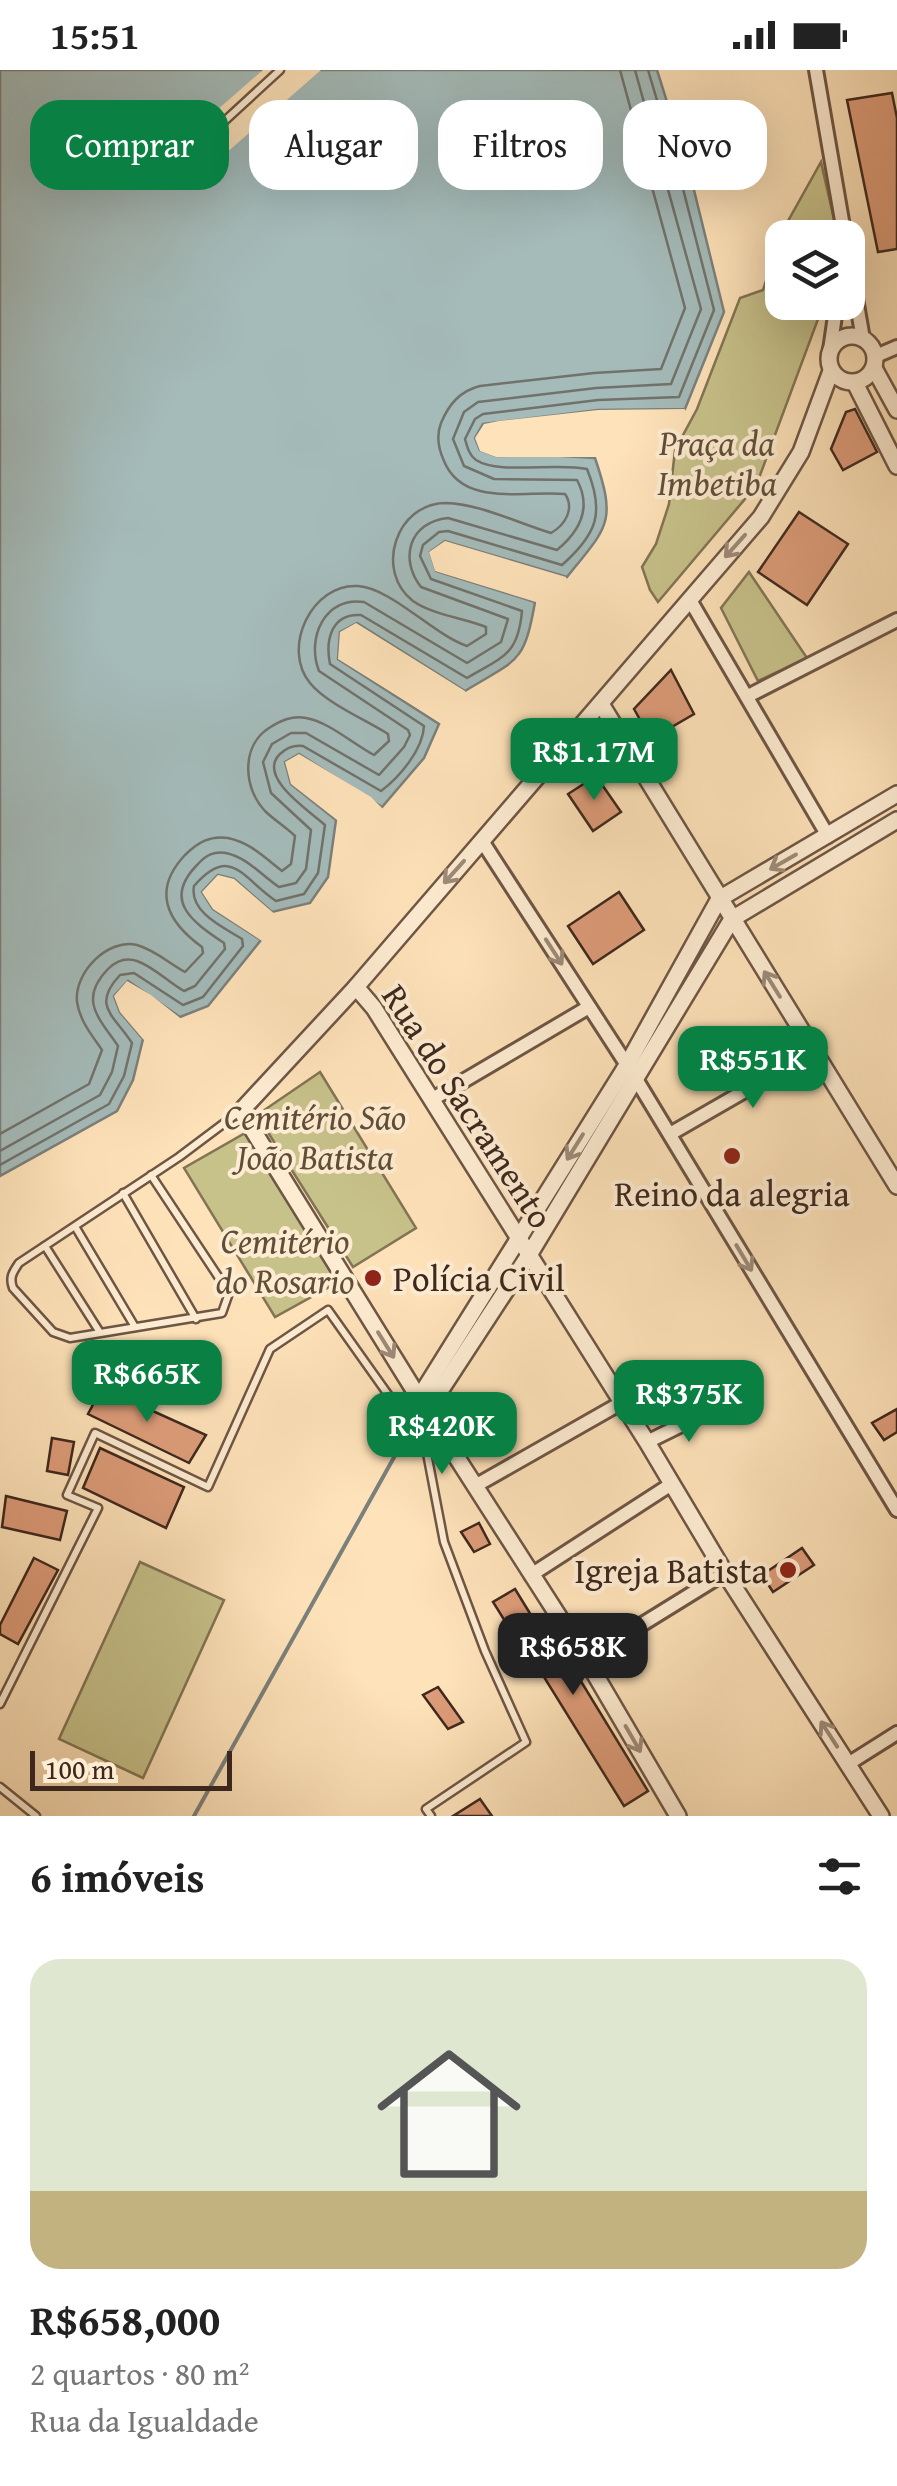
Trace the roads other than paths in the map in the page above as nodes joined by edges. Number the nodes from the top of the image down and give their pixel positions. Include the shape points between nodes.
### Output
1 (280, 70) edge
2 (816, 70) edge
3 (229, 117) edge
4 (842, 220) edge
5 (835, 320) edge
6 (860, 320) edge
7 (863, 338) junction
8 (897, 347) edge
9 (830, 350) junction
10 (875, 362) junction
11 (831, 371) junction
12 (855, 383) junction
13 (897, 410) edge
14 (897, 466) edge
15 (690, 600) junction
16 (897, 620) edge
17 (748, 696) junction
18 (601, 704) junction
19 (897, 794) edge
20 (897, 820) edge
21 (828, 836) junction
22 (482, 841) junction
23 (718, 899) junction
24 (732, 920) junction
25 (356, 987) junction
26 (590, 1007) junction
27 (814, 1051) junction
28 (626, 1064) junction
29 (636, 1079) junction
30 (432, 1100) junction
31 (241, 1111) junction
32 (670, 1134) junction
33 (152, 1176) junction
34 (896, 1180) edge
35 (123, 1193) junction
36 (76, 1228) junction
37 (518, 1239) junction
38 (45, 1246) junction
39 (528, 1256) junction
40 (196, 1319) junction
41 (135, 1327) junction
42 (99, 1331) junction
43 (621, 1403) junction
44 (423, 1404) junction
45 (712, 1410) dead end
46 (647, 1442) junction
47 (670, 1484) junction
48 (475, 1486) junction
49 (897, 1510) edge
50 (724, 1573) junction
51 (531, 1574) junction
52 (586, 1660) junction
53 (0, 1704) edge
54 (897, 1733) edge
55 (848, 1764) junction
56 (0, 1788) edge
57 (36, 1816) edge
58 (431, 1816) edge
59 (678, 1816) edge
60 (881, 1816) edge

1 - 3 lane
2 - 4 street
5 - 9 street
6 - 7 street
7 - 9 street via 838,340
7 - 10 street
8 - 10 street
9 - 11 street
10 - 12 street via 867,378
10 - 13 street
11 - 12 street
11 -> 15 street via 787,479
12 - 14 street
15 - 17 street
15 - 18 street
16 - 17 street
17 - 21 street
18 - 22 street
18 - 23 street
19 - 21 street
20 - 24 street
21 -> 23 street
22 -> 25 street
22 -> 26 street
23 - 24 street
23 - 28 street
27 -> 24 street
24 - 29 street
25 - 30 street, Rua do Sacramento
25 - 31 street
26 - 28 street
26 - 30 street
27 - 32 street
27 - 34 street
28 - 29 street
28 -> 37 street
29 - 32 street
29 - 39 street
30 - 37 street, Rua do Sacramento
31 - 33 lane
31 -> 44 street
32 -> 49 street
33 - 35 lane
33 - 40 lane via 229,1294 222,1313
35 - 36 lane
35 - 40 lane
36 - 38 lane
36 - 41 lane
37 - 39 street, Rua do Sacramento
37 - 44 street
38 - 42 lane
38 - 42 lane via 12,1272 14,1288 61,1336
39 - 43 street, Rua do Sacramento
39 - 44 street
40 - 41 lane
41 - 42 lane
43 - 46 street, Rua do Sacramento
43 - 48 street
44 - 48 street
45 - 46 street
46 - 47 street, Rua do Sacramento
47 - 50 street, Rua do Sacramento
47 - 51 street
48 - 51 street
50 - 52 street
55 -> 50 street, Rua do Sacramento
51 - 52 street
52 -> 59 street
53 - 58 lane via 98,1508 68,1495 94,1433 208,1486 270,1348 328,1310 426,1448 444,1542 526,1742 426,1810
54 - 55 street
55 - 60 street, Rua do Sacramento
56 - 57 lane

